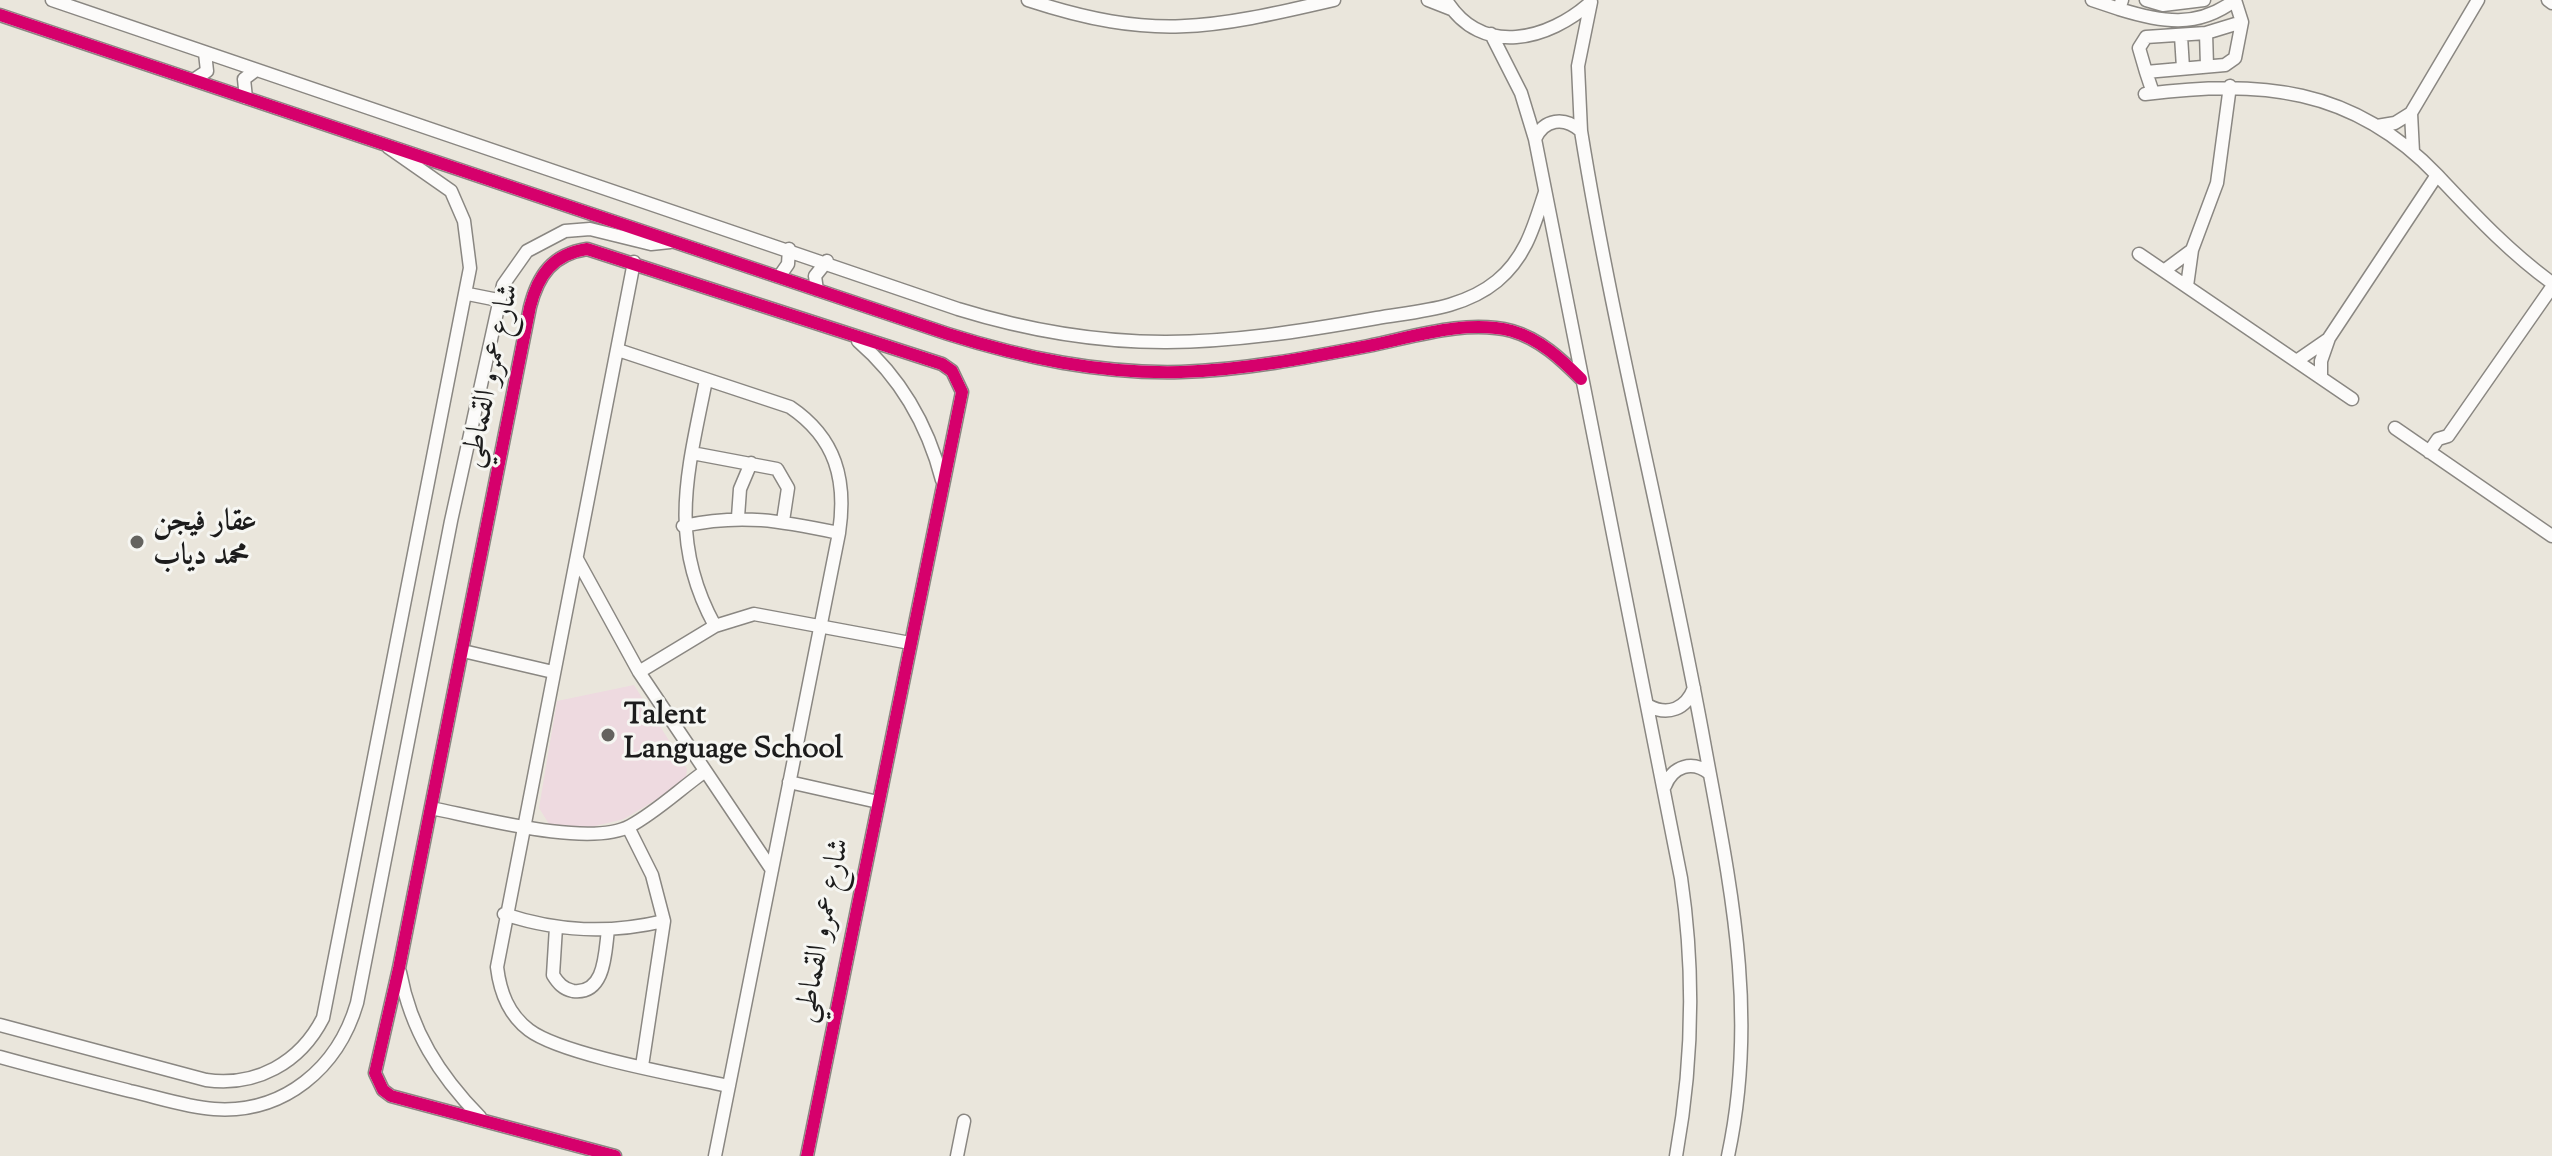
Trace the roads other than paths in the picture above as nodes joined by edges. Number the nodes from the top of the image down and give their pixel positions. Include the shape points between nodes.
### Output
1 (52, 0) edge
2 (1028, 0) edge
3 (1334, 0) edge
4 (1428, 0) edge
5 (2092, 0) edge
6 (2146, 0) edge
7 (2204, 0) edge
8 (2235, 0) edge
9 (2478, 0) edge
10 (1591, 1) edge
11 (1448, 5) edge
12 (2120, 5) edge
13 (0, 15) edge
14 (2242, 22) junction
15 (2206, 33) junction
16 (1491, 34) junction
17 (2181, 36) junction
18 (205, 53) junction
19 (2207, 66) junction
20 (2183, 68) junction
21 (256, 70) junction
22 (2146, 72) junction
23 (195, 79) junction
24 (2230, 86) junction
25 (246, 98) junction
26 (2411, 113) junction
27 (2377, 126) junction
28 (1581, 131) junction
29 (1535, 139) junction
30 (386, 144) junction
31 (2413, 152) junction
32 (2437, 175) junction
33 (1545, 192) junction
34 (675, 242) junction
35 (789, 249) junction
36 (2192, 250) junction
37 (2139, 254) dead end
38 (827, 261) junction
39 (634, 262) junction
40 (2165, 270) junction
41 (779, 277) junction
42 (2552, 285) edge
43 (2187, 286) junction
44 (817, 290) junction
45 (468, 294) junction
46 (498, 300) junction
47 (1449, 305) junction
48 (1453, 330) junction
49 (852, 337) junction
50 (2329, 338) junction
51 (618, 350) junction
52 (2298, 360) junction
53 (2321, 377) junction
54 (1581, 379) junction
55 (706, 380) junction
56 (2352, 399) dead end
57 (2395, 428) dead end
58 (2448, 436) junction
59 (2429, 452) junction
60 (692, 453) junction
61 (2442, 461) junction
62 (751, 463) junction
63 (943, 485) junction
64 (738, 517) junction
65 (783, 521) junction
66 (683, 526) junction
67 (839, 533) junction
68 (2552, 536) edge
69 (577, 559) junction
70 (821, 625) junction
71 (715, 626) junction
72 (910, 643) junction
73 (463, 651) junction
74 (553, 672) junction
75 (639, 672) junction
76 (1694, 688) junction
77 (1649, 706) junction
78 (704, 772) junction
79 (1709, 773) junction
80 (789, 782) junction
81 (1665, 786) junction
82 (878, 802) junction
83 (431, 808) junction
84 (523, 826) junction
85 (628, 827) junction
86 (772, 870) junction
87 (504, 914) junction
88 (664, 921) junction
89 (556, 927) junction
90 (608, 930) junction
91 (399, 968) junction
92 (0, 1025) edge
93 (0, 1057) edge
94 (642, 1066) junction
95 (729, 1086) junction
96 (480, 1117) junction
97 (964, 1121) dead end
98 (615, 1156) edge
99 (715, 1156) edge
100 (807, 1156) edge
101 (957, 1156) edge
102 (1676, 1156) edge
103 (1728, 1156) edge

1 - 18 street
2 - 3 street via 1102,22 1153,29 1224,24
4 - 11 street
5 - 12 street
6 - 7 street via 2163,5
8 - 12 street via 2190,21 2150,19
8 - 14 street
9 - 26 street
10 - 16 street via 1544,34
10 - 28 street via 1578,66
11 - 16 street via 1469,24
13 - 23 street
14 - 15 street
14 - 19 street via 2235,58
15 - 17 street
15 - 19 street
16 - 29 street via 1521,93
17 - 20 street
17 - 22 street via 2146,37 2141,42
18 - 21 street
18 - 23 street via 209,68
19 - 20 street
20 - 22 street
21 - 25 street via 244,79
21 - 35 street
22 - 24 street via 2149,93
23 - 25 street
24 - 27 street via 2306,96
24 - 36 street via 2217,183
25 - 30 street
26 - 27 street
26 - 31 street
27 - 31 street
28 - 29 street via 1555,122
28 - 76 street
29 - 33 street
30 - 34 street
30 - 45 street via 403,161 438,179 456,199 469,244
31 - 32 street
32 - 42 street via 2491,234
32 - 50 street
33 - 47 street via 1534,231 1514,264 1484,290
33 - 54 street
34 - 41 street
34 - 46 street via 651,244 590,229 551,236 517,261
35 - 38 street
35 - 41 street via 788,264
36 - 40 street
36 - 43 street
37 - 40 street
38 - 44 street via 815,276
38 - 47 street via 985,317 1130,343 1253,339
39 - 49 street, شارع عمرو القماطي
39 - 51 street
39 - 73 street, شارع عمرو القماطي via 602,251 573,251 540,277
40 - 43 street
41 - 44 street
42 - 58 street
43 - 52 street
44 - 48 street via 1019,354 1122,371 1267,365
45 - 46 street
45 - 92 street via 329,995 311,1038 269,1072 217,1081
46 - 93 street via 357,1003 335,1053 294,1091 260,1106 227,1110
47 - 48 street via 1458,318
48 - 54 street via 1484,327 1514,332 1550,350
49 - 63 street, شارع عمرو القماطي via 884,366 909,400 930,441
49 - 63 street, شارع عمرو القماطي via 942,364 958,381 960,404
50 - 52 street
50 - 53 street
51 - 55 street
51 - 69 street
52 - 53 street
53 - 56 street
54 - 77 street
55 - 60 street
55 - 67 street via 790,407 819,431 838,467
57 - 59 street
58 - 59 street via 2438,439
58 - 61 street via 2450,445
59 - 61 street
60 - 62 street
60 - 66 street
61 - 68 street
62 - 64 street via 740,489
62 - 65 street via 777,469 786,480
63 - 72 street, شارع عمرو القماطي
64 - 65 street
64 - 66 street
65 - 67 street
66 - 71 street via 693,578
67 - 70 street
69 - 74 street
69 - 75 street
70 - 71 street via 754,614
70 - 72 street
70 - 80 street
71 - 75 street
72 - 82 street, شارع عمرو القماطي
73 - 74 street
73 - 83 street, شارع عمرو القماطي
74 - 84 street
75 - 78 street
76 - 77 street via 1689,700 1673,710
76 - 79 street
77 - 81 street
78 - 85 street
78 - 86 street
79 - 81 street via 1687,766 1671,775
79 - 103 street via 1738,932 1743,996 1740,1086
80 - 82 street
80 - 86 street
81 - 102 street via 1691,966 1690,1055
82 - 100 street, شارع عمرو القماطي
83 - 84 street
83 - 91 street, شارع عمرو القماطي
84 - 85 street via 575,833
84 - 87 street
85 - 88 street via 652,875
86 - 95 street
87 - 89 street
87 - 94 street via 499,983 520,1023 551,1042
88 - 90 street
88 - 94 street
89 - 90 street
89 - 90 street via 553,975 575,991 589,988 599,978
91 - 96 street, شارع عمرو القماطي via 410,1013 429,1054
91 - 96 street, شارع عمرو القماطي via 376,1063 377,1082 391,1096
94 - 95 street
95 - 99 street
96 - 98 street, شارع عمرو القماطي
97 - 101 street

